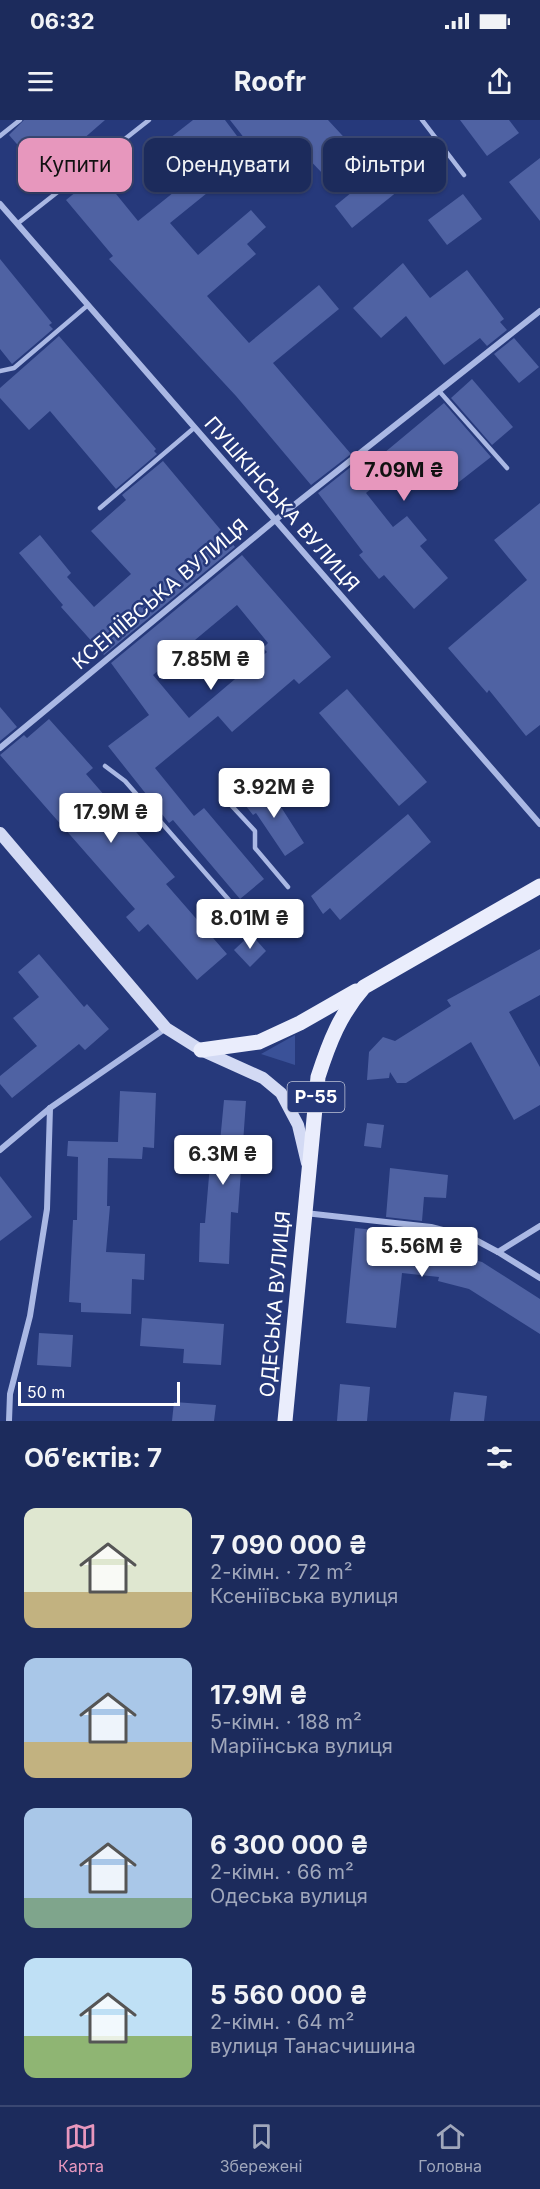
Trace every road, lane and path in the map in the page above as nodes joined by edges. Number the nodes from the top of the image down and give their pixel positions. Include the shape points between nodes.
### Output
1 (20, 120) edge
2 (149, 120) edge
3 (422, 120) edge
4 (0, 136) edge
5 (464, 175) dead end
6 (0, 204) edge
7 (17, 224) junction
8 (87, 305) junction
9 (540, 311) edge
10 (0, 371) edge
11 (439, 391) junction
12 (194, 428) junction
13 (507, 468) dead end
14 (100, 508) dead end
15 (273, 520) junction
16 (0, 748) edge
17 (105, 766) dead end
18 (230, 804) dead end
19 (540, 824) edge
20 (0, 833) edge
21 (540, 886) edge
22 (288, 887) dead end
23 (257, 911) dead end
24 (364, 987) junction
25 (166, 1028) junction
26 (201, 1050) junction
27 (50, 1108) junction
28 (0, 1150) edge
29 (309, 1170) junction
30 (305, 1213) junction
31 (540, 1226) edge
32 (498, 1252) junction
33 (540, 1278) edge
34 (9, 1421) edge
35 (285, 1421) edge

1 - 4 lane
2 - 7 lane
3 - 5 lane
6 - 7 street, ПУШКІНСЬКА ВУЛИЦЯ
7 - 8 street, ПУШКІНСЬКА ВУЛИЦЯ
8 - 10 lane via 14,368
8 - 12 street, ПУШКІНСЬКА ВУЛИЦЯ
9 - 11 street, КСЕНІЇВСЬКА ВУЛИЦЯ
11 - 13 lane
11 - 15 street, КСЕНІЇВСЬКА ВУЛИЦЯ
12 - 14 lane
12 - 15 street, ПУШКІНСЬКА ВУЛИЦЯ
15 - 16 street, КСЕНІЇВСЬКА ВУЛИЦЯ
15 - 19 street, ПУШКІНСЬКА ВУЛИЦЯ
17 - 23 lane via 125,781 242,915
18 - 22 lane via 255,831 255,848
20 - 25 main road
21 - 24 main road, ОДЕСЬКА ВУЛИЦЯ / Р-55
24 - 26 main road, ОДЕСЬКА ВУЛИЦЯ via 259,1042
24 - 29 main road, ОДЕСЬКА ВУЛИЦЯ / Р-55 via 337,1024 321,1069
25 - 26 main road
25 - 27 street
26 - 29 main road via 262,1078 281,1092 298,1125
27 - 28 street
27 - 34 street via 47,1209 30,1316 10,1394
29 - 30 main road, ОДЕСЬКА ВУЛИЦЯ / Р-55
30 - 32 street via 431,1227 470,1237
30 - 35 main road, ОДЕСЬКА ВУЛИЦЯ / Р-55
31 - 32 street
32 - 33 street

